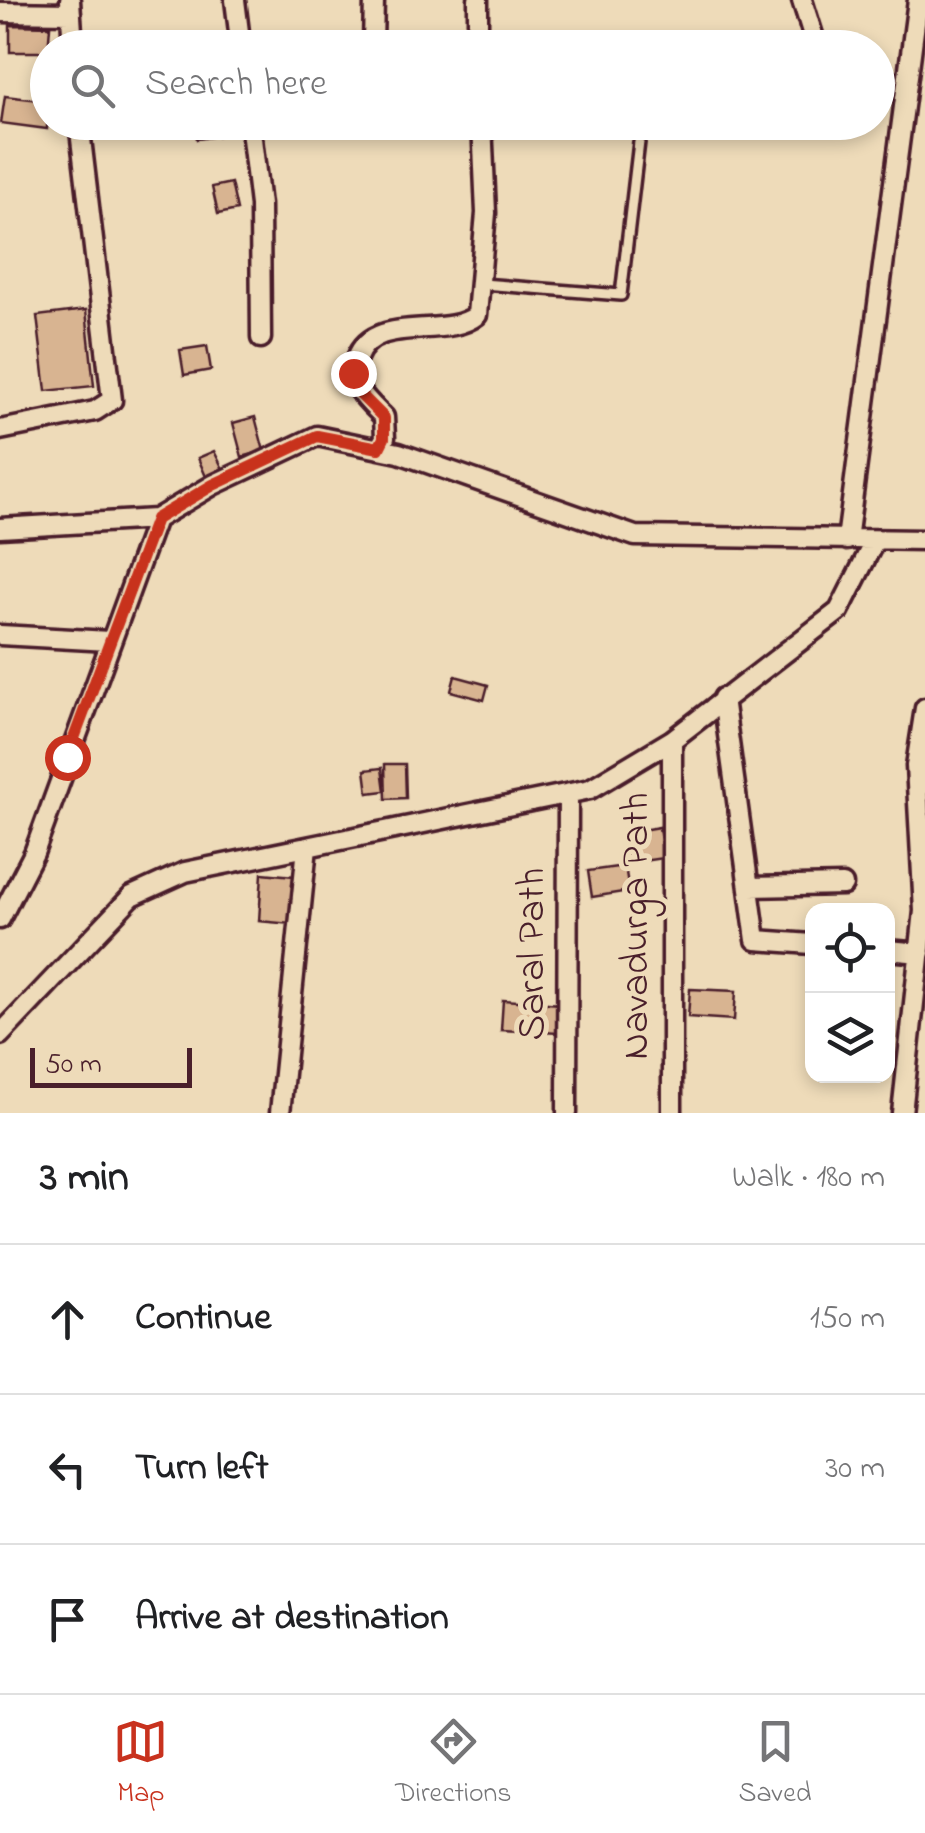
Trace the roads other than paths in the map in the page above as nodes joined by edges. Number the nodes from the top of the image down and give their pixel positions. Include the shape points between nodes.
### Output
1 (235, 0) edge
2 (374, 0) edge
3 (478, 0) edge
4 (802, 0) edge
5 (918, 0) edge
6 (70, 7) edge
7 (0, 12) edge
8 (239, 30) edge
9 (370, 30) edge
10 (478, 30) edge
11 (811, 30) edge
12 (81, 140) edge
13 (252, 140) edge
14 (483, 140) edge
15 (639, 142) dead end
16 (482, 284) junction
17 (262, 338) dead end
18 (0, 430) edge
19 (379, 448) junction
20 (156, 519) junction
21 (0, 528) edge
22 (847, 540) junction
23 (875, 540) junction
24 (925, 540) edge
25 (0, 635) edge
26 (109, 641) junction
27 (723, 698) junction
28 (925, 708) edge
29 (672, 740) junction
30 (568, 796) junction
31 (307, 846) junction
32 (844, 885) dead end
33 (750, 888) junction
34 (0, 919) edge
35 (805, 944) edge
36 (895, 951) edge
37 (920, 953) junction
38 (0, 1035) edge
39 (280, 1113) edge
40 (567, 1113) edge
41 (672, 1113) edge
42 (902, 1113) edge

1 - 8 street
2 - 9 street
3 - 10 street
4 - 11 street
5 - 22 street
6 - 7 street
12 - 18 street via 112,400 95,411
13 - 17 street
14 - 16 street
15 - 16 lane via 621,295
16 - 19 street via 477,315 463,326 387,332 368,340 358,355 358,392 384,418
19 - 20 street via 317,436
19 - 22 street via 635,536
20 - 21 street
20 - 26 street
22 - 23 street
23 - 24 street
23 - 27 street via 839,611
25 - 26 street
26 - 34 street via 34,853
27 - 29 street
27 - 33 street
28 - 37 street via 916,766
29 - 30 street
29 - 41 street, Navadurga Path
30 - 31 street
30 - 40 street, Saral Path
31 - 38 street via 185,872 132,896
31 - 39 street
32 - 33 street
33 - 35 street via 756,940
36 - 37 street
37 - 42 street

